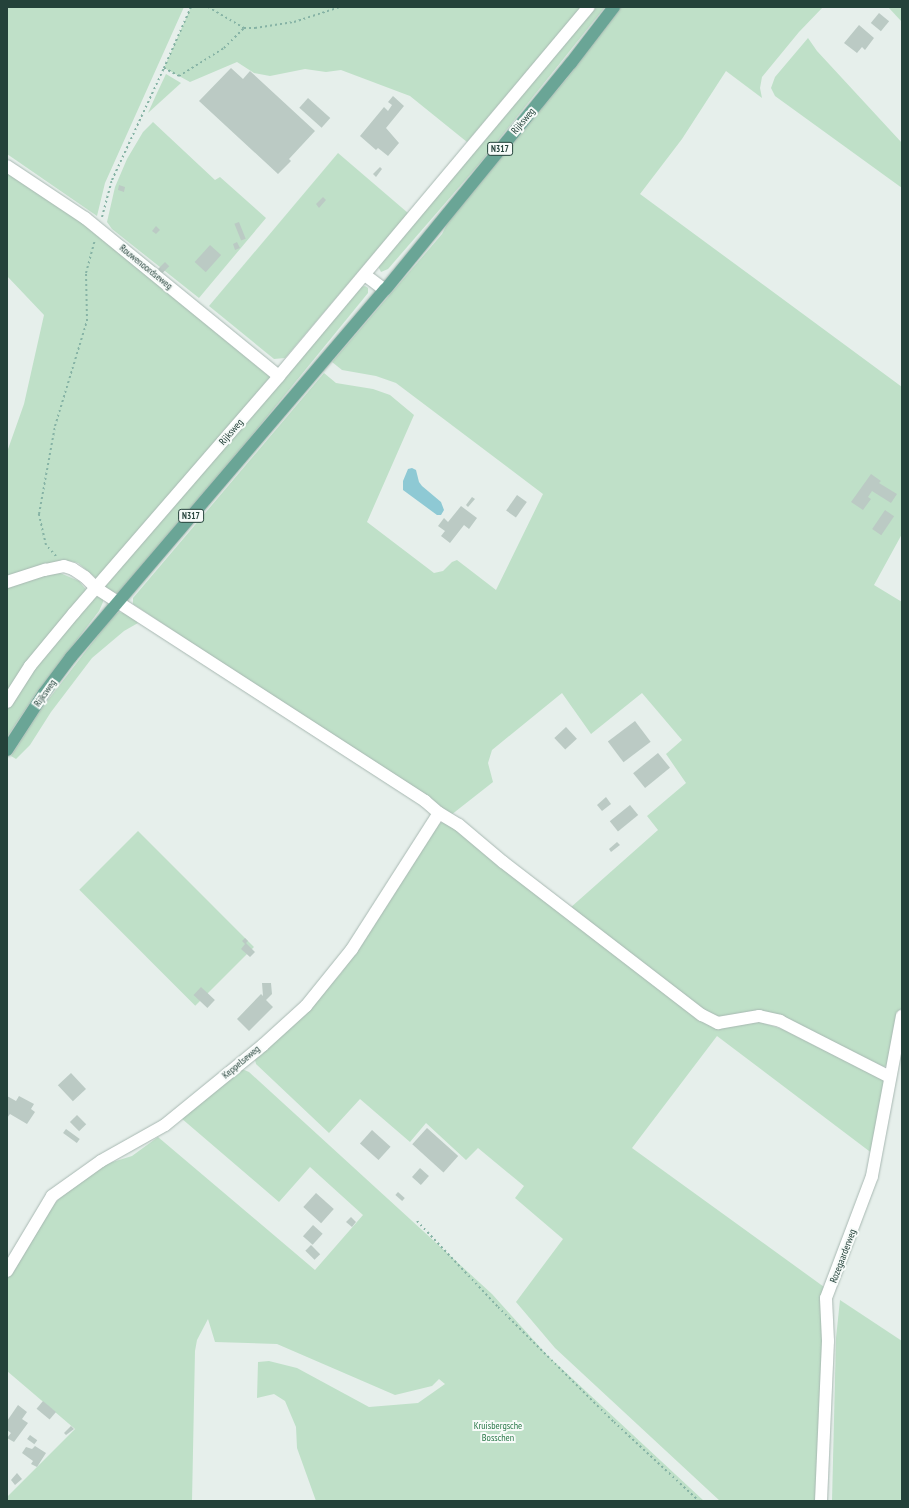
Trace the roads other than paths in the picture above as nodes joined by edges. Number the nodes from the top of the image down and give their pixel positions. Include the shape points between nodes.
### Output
1 (589, 7) edge
2 (614, 7) edge
3 (7, 166) edge
4 (365, 275) junction
5 (385, 290) junction
6 (279, 376) junction
7 (7, 582) edge
8 (96, 588) junction
9 (117, 602) junction
10 (7, 702) edge
11 (7, 750) edge
12 (439, 813) junction
13 (902, 1016) edge
14 (890, 1077) junction
15 (7, 1271) edge
16 (821, 1501) edge

1 - 4 street, Rijksweg
2 - 5 main road, Rijksweg / N317
3 - 6 street, Rouwenoordseweg via 98,229
4 - 5 street
4 - 6 street, Rijksweg
5 - 9 main road, Rijksweg / N317
6 - 8 street, Rijksweg
7 - 8 street via 64,566 85,577
8 - 9 street
8 - 10 street, Rijksweg via 30,666
9 - 11 main road, Rijksweg / N317 via 70,657
9 - 12 street via 426,801
12 - 14 street via 459,825 503,862 702,1015 718,1023 759,1016 780,1021
12 - 15 street, Keppelseweg via 352,948 306,1006 165,1126 101,1161 52,1196
13 - 14 street, Rozegaarderweg
14 - 16 street, Rozegaarderweg via 887,1106 872,1176 826,1298 828,1341

